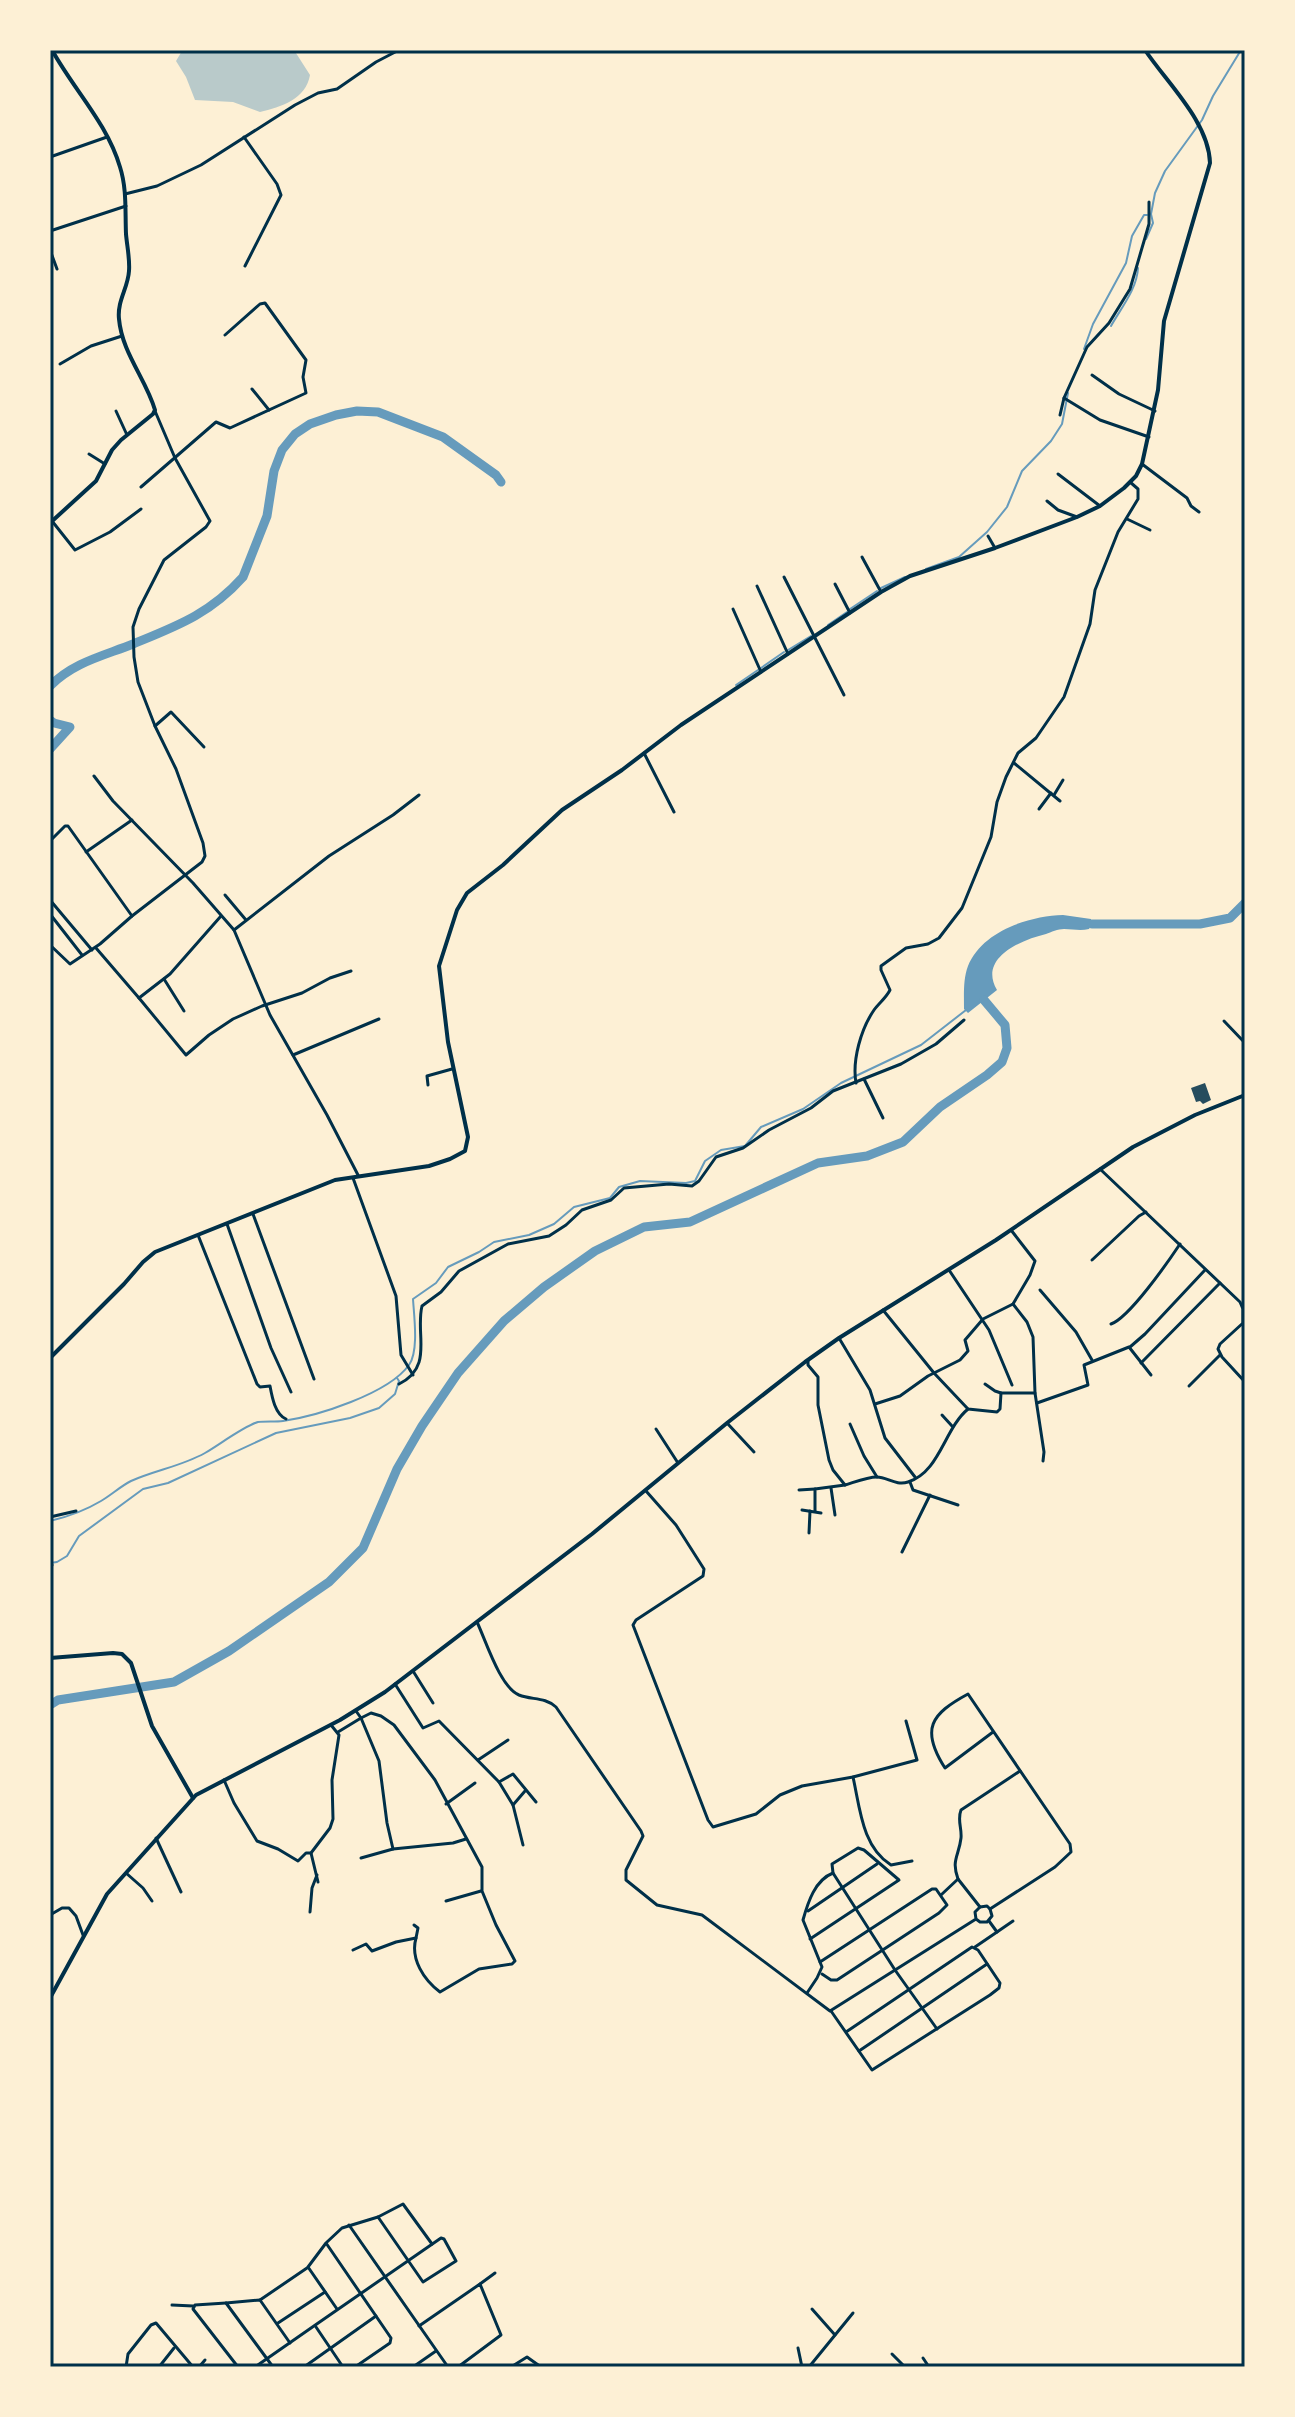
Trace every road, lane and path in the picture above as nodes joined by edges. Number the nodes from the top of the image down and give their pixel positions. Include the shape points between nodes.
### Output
1 (52, 50) edge
2 (399, 50) edge
3 (1145, 50) edge
4 (108, 137) junction
5 (244, 137) junction
6 (50, 157) edge
7 (125, 194) junction
8 (1149, 202) dead end
9 (126, 206) junction
10 (50, 231) edge
11 (50, 250) edge
12 (245, 266) dead end
13 (57, 269) dead end
14 (225, 335) dead end
15 (122, 336) junction
16 (60, 364) dead end
17 (1092, 375) dead end
18 (252, 389) dead end
19 (1065, 399) junction
20 (269, 410) junction
21 (116, 411) dead end
22 (155, 411) junction
23 (1155, 411) junction
24 (1060, 415) dead end
25 (127, 435) junction
26 (1149, 437) junction
27 (89, 454) dead end
28 (175, 458) junction
29 (105, 464) junction
30 (1142, 464) junction
31 (1058, 474) dead end
32 (1130, 482) junction
33 (141, 487) dead end
34 (1047, 501) dead end
35 (1100, 506) junction
36 (141, 509) dead end
37 (1199, 512) dead end
38 (1077, 517) junction
39 (1127, 519) junction
40 (51, 522) edge
41 (1150, 530) dead end
42 (988, 536) dead end
43 (995, 548) junction
44 (862, 557) dead end
45 (784, 577) dead end
46 (835, 584) dead end
47 (757, 586) dead end
48 (881, 592) junction
49 (733, 609) dead end
50 (850, 613) junction
51 (816, 637) junction
52 (788, 654) junction
53 (761, 672) junction
54 (844, 695) dead end
55 (155, 726) junction
56 (204, 747) dead end
57 (644, 753) junction
58 (1014, 763) junction
59 (94, 776) dead end
60 (1063, 780) dead end
61 (1052, 794) junction
62 (419, 795) dead end
63 (1060, 801) dead end
64 (1039, 809) dead end
65 (674, 812) dead end
66 (133, 820) junction
67 (50, 841) edge
68 (86, 852) junction
69 (185, 874) junction
70 (225, 895) dead end
71 (50, 900) edge
72 (50, 914) edge
73 (132, 916) junction
74 (221, 916) junction
75 (246, 920) junction
76 (234, 930) junction
77 (50, 945) edge
78 (94, 949) junction
79 (83, 956) junction
80 (351, 971) dead end
81 (164, 979) junction
82 (139, 998) junction
83 (266, 1005) junction
84 (184, 1011) dead end
85 (379, 1019) dead end
86 (964, 1020) dead end
87 (1224, 1021) dead end
88 (1245, 1043) edge
89 (293, 1055) junction
90 (453, 1069) junction
91 (864, 1079) junction
92 (856, 1082) junction
93 (428, 1085) dead end
94 (1245, 1095) edge
95 (883, 1118) dead end
96 (1100, 1169) junction
97 (355, 1176) junction
98 (1146, 1212) junction
99 (253, 1214) junction
100 (227, 1224) junction
101 (1011, 1230) junction
102 (198, 1235) junction
103 (1180, 1244) junction
104 (1092, 1260) dead end
105 (949, 1270) junction
106 (1205, 1270) junction
107 (1220, 1283) junction
108 (1040, 1290) dead end
109 (1013, 1304) junction
110 (883, 1310) junction
111 (1244, 1317) edge
112 (983, 1319) junction
113 (1111, 1324) dead end
114 (839, 1338) junction
115 (1129, 1347) junction
116 (1220, 1355) junction
117 (50, 1358) edge
118 (808, 1359) junction
119 (1093, 1361) junction
120 (1141, 1363) junction
121 (934, 1373) junction
122 (412, 1374) junction
123 (1151, 1375) dead end
124 (314, 1379) dead end
125 (1245, 1382) edge
126 (399, 1384) dead end
127 (985, 1384) dead end
128 (1012, 1385) dead end
129 (1189, 1386) dead end
130 (291, 1392) dead end
131 (1001, 1393) junction
132 (1035, 1393) junction
133 (875, 1404) junction
134 (1036, 1404) junction
135 (968, 1409) junction
136 (942, 1415) dead end
137 (286, 1419) dead end
138 (727, 1423) junction
139 (850, 1424) dead end
140 (952, 1426) junction
141 (656, 1429) dead end
142 (754, 1452) dead end
143 (1043, 1461) dead end
144 (678, 1464) junction
145 (877, 1477) junction
146 (915, 1478) junction
147 (910, 1482) junction
148 (845, 1485) junction
149 (831, 1488) junction
150 (815, 1489) junction
151 (799, 1490) dead end
152 (646, 1491) junction
153 (930, 1495) junction
154 (958, 1505) dead end
155 (802, 1510) dead end
156 (76, 1511) dead end
157 (813, 1511) junction
158 (821, 1513) dead end
159 (835, 1515) dead end
160 (50, 1517) edge
161 (809, 1533) dead end
162 (902, 1552) dead end
163 (477, 1622) junction
164 (50, 1658) edge
165 (413, 1671) junction
166 (395, 1684) junction
167 (433, 1703) dead end
168 (356, 1711) junction
169 (361, 1718) junction
170 (906, 1721) dead end
171 (331, 1725) junction
172 (338, 1732) junction
173 (993, 1732) junction
174 (508, 1740) dead end
175 (477, 1760) junction
176 (1020, 1771) junction
177 (853, 1777) junction
178 (224, 1780) junction
179 (499, 1782) junction
180 (475, 1783) dead end
181 (525, 1791) junction
182 (193, 1798) junction
183 (536, 1802) dead end
184 (446, 1804) junction
185 (513, 1805) junction
186 (156, 1838) junction
187 (466, 1839) junction
188 (523, 1845) dead end
189 (393, 1849) junction
190 (311, 1853) junction
191 (361, 1858) dead end
192 (912, 1861) dead end
193 (877, 1864) junction
194 (126, 1873) junction
195 (833, 1873) junction
196 (317, 1875) junction
197 (958, 1879) junction
198 (318, 1882) dead end
199 (842, 1887) junction
200 (482, 1891) junction
201 (181, 1892) dead end
202 (941, 1895) junction
203 (152, 1901) dead end
204 (446, 1901) dead end
205 (980, 1907) junction
206 (855, 1909) junction
207 (990, 1909) junction
208 (310, 1912) dead end
209 (805, 1914) junction
210 (50, 1915) edge
211 (976, 1919) junction
212 (989, 1921) junction
213 (1013, 1921) dead end
214 (414, 1925) dead end
215 (869, 1930) junction
216 (997, 1932) junction
217 (83, 1935) junction
218 (416, 1938) junction
219 (810, 1939) junction
220 (975, 1947) junction
221 (353, 1950) dead end
222 (882, 1950) junction
223 (820, 1962) junction
224 (987, 1964) junction
225 (895, 1970) junction
226 (821, 1973) junction
227 (909, 1990) junction
228 (807, 1993) junction
229 (50, 1998) edge
230 (923, 2009) junction
231 (830, 2011) junction
232 (937, 2029) junction
233 (846, 2032) junction
234 (859, 2051) junction
235 (378, 2217) junction
236 (349, 2225) junction
237 (326, 2243) junction
238 (432, 2244) junction
239 (409, 2260) junction
240 (308, 2267) junction
241 (495, 2273) dead end
242 (385, 2277) junction
243 (480, 2284) junction
244 (325, 2292) junction
245 (361, 2293) junction
246 (260, 2300) junction
247 (226, 2303) junction
248 (172, 2305) dead end
249 (193, 2306) junction
250 (337, 2309) junction
251 (812, 2309) dead end
252 (853, 2313) dead end
253 (376, 2316) junction
254 (277, 2324) junction
255 (314, 2326) junction
256 (419, 2326) junction
257 (835, 2335) junction
258 (290, 2343) junction
259 (175, 2347) junction
260 (798, 2348) dead end
261 (330, 2349) junction
262 (436, 2351) junction
263 (892, 2354) dead end
264 (923, 2358) dead end
265 (267, 2359) junction
266 (205, 2360) dead end
267 (126, 2367) edge
268 (159, 2367) edge
269 (193, 2367) edge
270 (199, 2367) edge
271 (238, 2367) edge
272 (255, 2367) edge
273 (273, 2367) edge
274 (304, 2367) edge
275 (343, 2367) edge
276 (355, 2367) edge
277 (413, 2367) edge
278 (448, 2367) edge
279 (458, 2367) edge
280 (511, 2367) edge
281 (541, 2367) edge
282 (802, 2367) edge
283 (809, 2367) edge
284 (905, 2367) edge
285 (929, 2367) edge

1 - 4 street
2 - 5 street
3 - 23 street via 1201,128 1210,169 1164,321
4 - 6 street
4 - 7 street
5 - 7 street via 177,177
5 - 12 street via 281,195
7 - 9 street
8 - 19 street via 1149,224 1130,289 1087,347
9 - 10 street
9 - 15 street via 129,270 119,303
11 - 13 street
14 - 20 street via 265,303 303,354 306,393
15 - 16 street
15 - 22 street
17 - 23 street
18 - 20 street
19 - 24 street
19 - 26 street via 1095,418
20 - 28 street via 230,428 216,422
21 - 25 street
22 - 25 street
22 - 28 street
23 - 26 street
25 - 29 street
26 - 30 street
27 - 29 street
28 - 33 street
28 - 55 street via 210,521 168,555 135,620 138,682
29 - 40 street via 93,484
30 - 32 street
30 - 37 street
31 - 35 street
32 - 35 street
32 - 39 street via 1139,496
34 - 38 street
35 - 38 street
36 - 40 street via 75,550
38 - 43 street
39 - 41 street
39 - 58 street via 1095,590 1090,624 1064,697
42 - 43 street
43 - 48 street via 910,576
44 - 48 street
45 - 51 street
46 - 50 street
47 - 52 street
48 - 50 street
49 - 53 street
50 - 51 street
51 - 52 street
51 - 54 street
52 - 53 street
53 - 57 street
55 - 56 street via 171,712
55 - 69 street via 206,852 204,860
57 - 65 street
57 - 90 street via 553,817 461,901 439,966
58 - 61 street
58 - 92 street via 1001,787 985,854 958,915 935,941 906,948 881,966 890,990 870,1019 855,1059
59 - 66 street
60 - 61 street
61 - 63 street
61 - 64 street
62 - 75 street
66 - 68 street
66 - 69 street
67 - 68 street via 67,825
68 - 73 street
69 - 73 street
69 - 74 street
70 - 75 street
71 - 78 street
72 - 79 street
73 - 78 street
74 - 76 street
74 - 81 street
75 - 76 street
76 - 83 street
77 - 79 street via 69,964
78 - 79 street
78 - 82 street
80 - 83 street
81 - 82 street
81 - 84 street
82 - 83 street via 186,1055 230,1021
83 - 89 street
85 - 89 street
86 - 91 street via 933,1046
87 - 88 street
89 - 97 street
90 - 93 street via 427,1076
90 - 97 street via 468,1137 465,1151 429,1166
91 - 92 street
91 - 95 street
92 - 122 street via 738,1151 716,1157 692,1186 624,1188 611,1200 582,1210 549,1236 508,1244 457,1272 422,1306 422,1349
94 - 96 street via 1159,1132
96 - 98 street
96 - 101 street
97 - 99 street
97 - 122 street via 396,1296 401,1355
98 - 103 street
98 - 104 street
99 - 100 street
99 - 124 street
100 - 102 street
100 - 130 street
101 - 105 street
101 - 109 street via 1035,1261
102 - 117 street via 147,1258
102 - 137 street via 257,1384 270,1386
103 - 106 street
103 - 113 street via 1128,1312
105 - 110 street
105 - 112 street
106 - 107 street
106 - 115 street
107 - 111 street via 1238,1299
107 - 120 street
108 - 119 street
109 - 112 street
109 - 132 street via 1031,1331
110 - 114 street
110 - 121 street
111 - 116 street via 1219,1345
112 - 121 street via 965,1340 964,1356
112 - 128 street
114 - 118 street
114 - 133 street
115 - 119 street
115 - 120 street
116 - 125 street
116 - 129 street
118 - 138 street
118 - 148 street via 818,1377 829,1460
119 - 134 street via 1083,1367 1088,1385
120 - 123 street
121 - 133 street
121 - 135 street
122 - 126 street
127 - 131 street
131 - 132 street
131 - 135 street via 999,1411
132 - 134 street
133 - 146 street via 885,1438
134 - 143 street
135 - 140 street
136 - 140 street
138 - 142 street
138 - 144 street
139 - 145 street
140 - 146 street via 930,1466
141 - 144 street
144 - 152 street
145 - 147 street
145 - 148 street
146 - 147 street
147 - 153 street via 913,1490
148 - 149 street
149 - 150 street
149 - 159 street
150 - 151 street
150 - 157 street
152 - 163 street
152 - 177 street via 704,1569 703,1576 633,1625 710,1824 719,1827 756,1814 802,1786
153 - 154 street
153 - 162 street
155 - 157 street
156 - 160 street
157 - 158 street
157 - 161 street
163 - 165 street
163 - 228 street via 509,1689 556,1707 641,1831 626,1880 657,1905 702,1915
164 - 182 street via 118,1653 131,1663 159,1738
165 - 166 street
165 - 167 street
166 - 168 street
166 - 175 street via 423,1728 438,1720
168 - 169 street
168 - 171 street
169 - 172 street
169 - 184 street via 373,1713 394,1725 435,1780
169 - 189 street via 380,1766
170 - 177 street via 917,1760
171 - 172 street
171 - 178 street
172 - 190 street via 333,1819
173 - 173 street via 968,1694 937,1716 933,1749 945,1768
173 - 176 street
174 - 175 street
175 - 179 street
176 - 197 street via 961,1810 954,1859
176 - 207 street via 1071,1852
177 - 192 street via 872,1847 891,1865
178 - 182 street
178 - 190 street via 257,1841 297,1861
179 - 181 street via 513,1774
179 - 185 street
180 - 184 street
181 - 183 street
181 - 185 street
182 - 186 street
184 - 187 street
185 - 188 street
186 - 194 street
186 - 201 street
187 - 189 street
187 - 200 street via 482,1867
189 - 191 street
190 - 196 street
193 - 195 street via 858,1848 832,1864
193 - 199 street
193 - 206 street via 899,1880
194 - 203 street
194 - 217 street
195 - 199 street
195 - 209 street via 818,1883
196 - 198 street
196 - 208 street
197 - 202 street
197 - 205 street
199 - 206 street
199 - 209 street
200 - 204 street
200 - 218 street via 515,1960 512,1964 479,1969 439,1991 417,1964
202 - 215 street via 936,1889 928,1891
202 - 222 street via 947,1907
205 - 207 street
205 - 211 street
206 - 215 street
206 - 219 street
207 - 212 street
209 - 219 street
210 - 217 street via 69,1908
211 - 212 street
211 - 225 street
212 - 216 street
213 - 216 street
214 - 218 street
215 - 222 street
215 - 223 street
216 - 220 street
217 - 229 street
218 - 221 street via 374,1951 366,1944
219 - 223 street
220 - 224 street
220 - 227 street
222 - 225 street
222 - 226 street via 837,1980
223 - 226 street
224 - 230 street
224 - 232 street via 999,1988
225 - 227 street
225 - 231 street
226 - 228 street
227 - 230 street
227 - 233 street
228 - 231 street
230 - 232 street
230 - 234 street
231 - 233 street
232 - 234 street via 875,2069
233 - 234 street
235 - 236 street
235 - 238 street via 403,2204
235 - 239 street
236 - 237 street
236 - 242 street
237 - 240 street
237 - 245 street
238 - 239 street
238 - 239 street via 443,2239 456,2261 425,2282
239 - 242 street
240 - 244 street
240 - 246 street
241 - 243 street
242 - 245 street
242 - 256 street
243 - 256 street
243 - 279 street via 501,2335
244 - 250 street
244 - 254 street
245 - 250 street
245 - 253 street
246 - 247 street
246 - 254 street
247 - 249 street
247 - 265 street
248 - 249 street
249 - 271 street
250 - 255 street
251 - 257 street
252 - 257 street
253 - 261 street
253 - 276 street via 391,2341
254 - 258 street
255 - 258 street
255 - 261 street
256 - 262 street
257 - 283 street
258 - 265 street
259 - 267 street via 153,2324 128,2354
259 - 268 street
259 - 269 street
260 - 282 street
261 - 274 street
261 - 275 street
262 - 277 street
262 - 278 street
263 - 284 street
264 - 285 street
265 - 272 street
265 - 273 street
266 - 270 street
280 - 281 street via 527,2357

